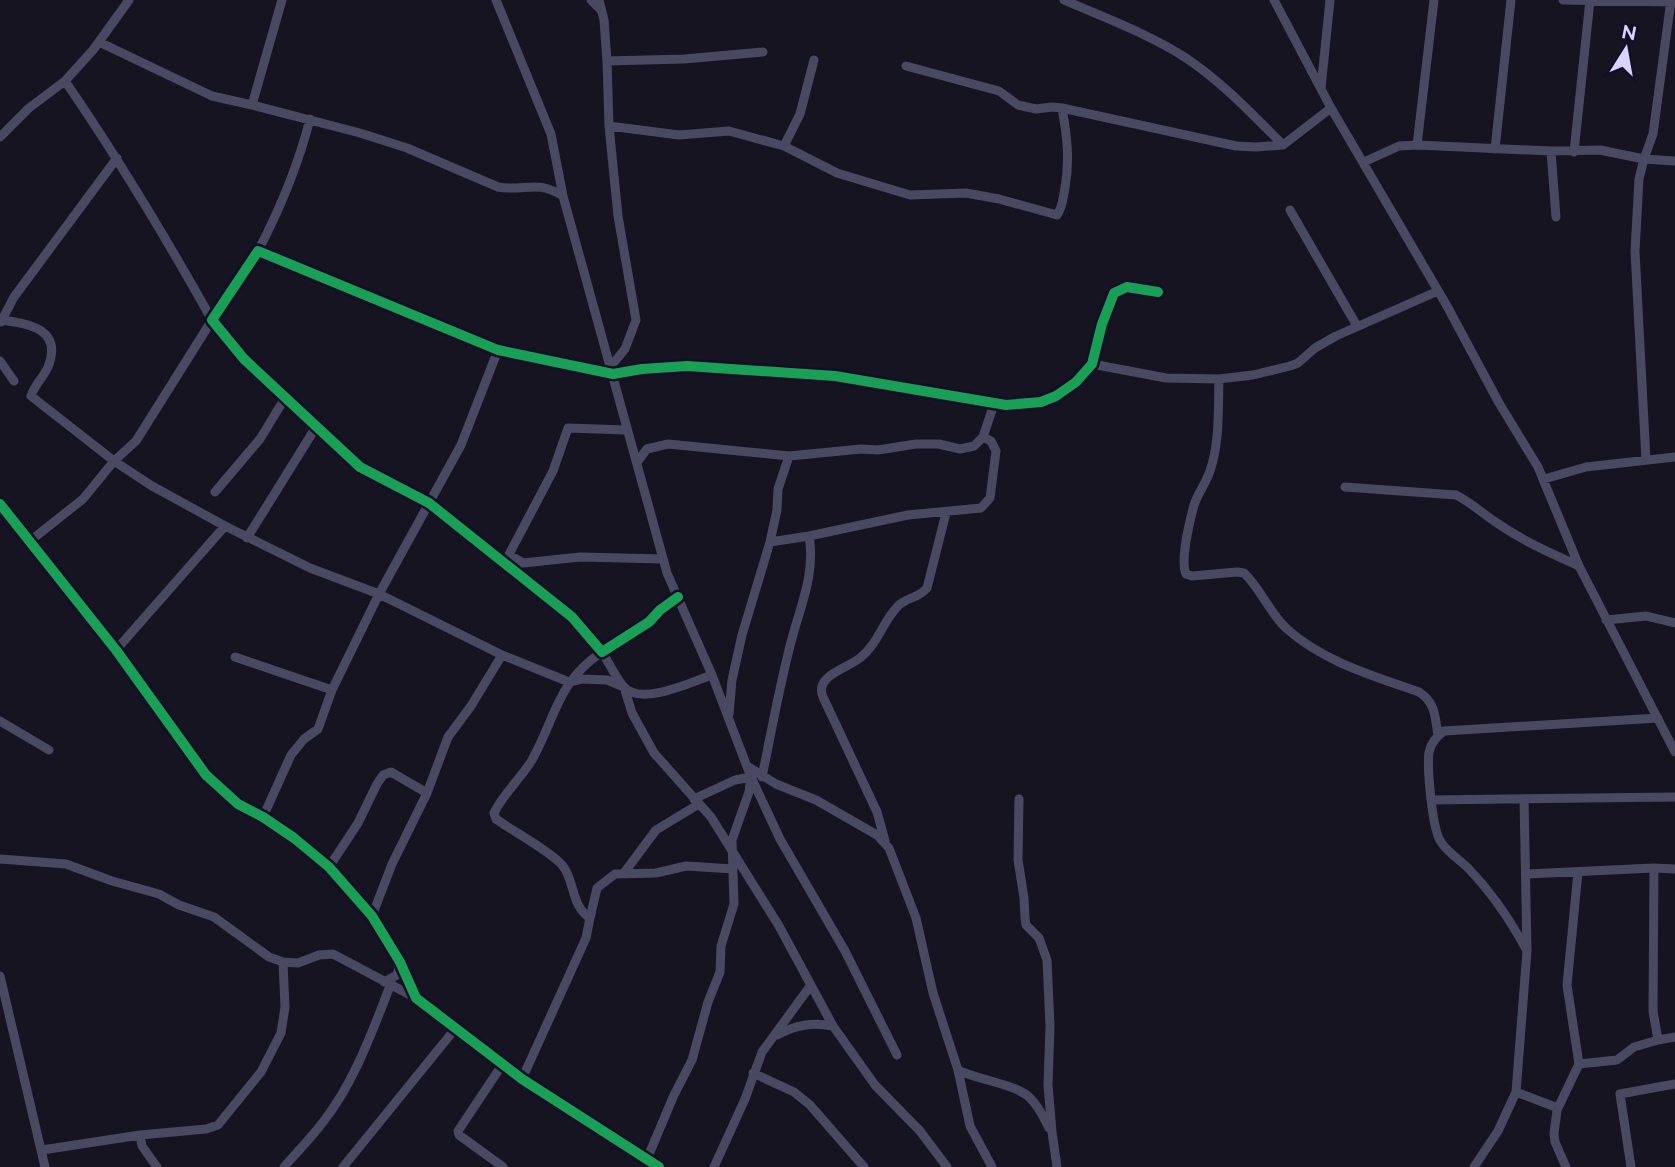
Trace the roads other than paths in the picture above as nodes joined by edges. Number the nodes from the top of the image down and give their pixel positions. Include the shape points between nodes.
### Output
1 (129, 0) edge
2 (282, 0) edge
3 (496, 0) edge
4 (591, 0) edge
5 (1064, 0) edge
6 (1274, 0) edge
7 (1330, 0) edge
8 (1434, 0) edge
9 (1511, 0) edge
10 (1563, 0) edge
11 (1590, 0) edge
12 (1672, 1) edge
13 (600, 5) edge
14 (99, 42) junction
15 (763, 52) dead end
16 (814, 60) dead end
17 (607, 61) junction
18 (906, 66) dead end
19 (65, 81) junction
20 (1321, 89) junction
21 (253, 106) junction
22 (1062, 108) junction
23 (1331, 108) junction
24 (310, 119) junction
25 (609, 126) junction
26 (0, 137) edge
27 (1283, 145) junction
28 (1417, 145) junction
29 (784, 146) junction
30 (1496, 149) junction
31 (1551, 151) junction
32 (1574, 152) junction
33 (117, 158) junction
34 (1644, 159) junction
35 (1675, 161) edge
36 (1364, 162) junction
37 (564, 197) junction
38 (1290, 210) dead end
39 (1556, 217) dead end
40 (258, 251) junction
41 (1438, 291) junction
42 (1158, 292) dead end
43 (212, 320) junction
44 (1, 321) edge
45 (1357, 326) junction
46 (498, 350) junction
47 (0, 361) edge
48 (1092, 364) junction
49 (612, 370) junction
50 (1219, 379) junction
51 (14, 381) dead end
52 (285, 398) junction
53 (994, 404) junction
54 (316, 426) junction
55 (626, 430) junction
56 (983, 437) junction
57 (789, 456) junction
58 (1675, 457) edge
59 (1646, 460) junction
60 (114, 461) junction
61 (638, 461) junction
62 (1544, 479) junction
63 (1345, 487) dead end
64 (215, 492) dead end
65 (429, 503) junction
66 (0, 504) edge
67 (946, 513) junction
68 (225, 526) junction
69 (810, 536) junction
70 (247, 538) junction
71 (30, 541) junction
72 (770, 542) junction
73 (507, 559) junction
74 (663, 559) junction
75 (1579, 566) junction
76 (379, 594) junction
77 (678, 597) junction
78 (1606, 620) junction
79 (1675, 622) edge
80 (116, 650) junction
81 (603, 652) junction
82 (502, 655) junction
83 (235, 657) dead end
84 (712, 675) junction
85 (569, 682) junction
86 (624, 687) junction
87 (332, 690) junction
88 (1658, 718) junction
89 (728, 719) junction
90 (0, 721) edge
91 (1438, 736) junction
92 (49, 750) dead end
93 (1675, 752) edge
94 (756, 775) junction
95 (427, 793) junction
96 (1675, 797) edge
97 (1019, 799) dead end
98 (1524, 799) junction
99 (1431, 800) junction
100 (696, 801) junction
101 (263, 817) junction
102 (886, 843) junction
103 (731, 849) junction
104 (0, 859) edge
105 (328, 867) junction
106 (1654, 868) junction
107 (733, 869) junction
108 (1675, 869) edge
109 (1578, 872) junction
110 (624, 873) junction
111 (1527, 874) junction
112 (372, 916) junction
113 (590, 918) junction
114 (1527, 951) junction
115 (283, 962) junction
116 (400, 962) junction
117 (0, 976) edge
118 (387, 984) junction
119 (811, 985) junction
120 (416, 998) junction
121 (833, 1026) junction
122 (455, 1029) junction
123 (773, 1037) junction
124 (1675, 1037) edge
125 (1658, 1040) junction
126 (897, 1055) dead end
127 (1579, 1064) junction
128 (502, 1065) junction
129 (958, 1070) junction
130 (752, 1073) junction
131 (522, 1079) junction
132 (1675, 1084) edge
133 (1516, 1092) junction
134 (1558, 1108) junction
135 (1052, 1132) junction
136 (140, 1135) junction
137 (42, 1150) junction
138 (647, 1158) junction
139 (943, 1166) edge
140 (45, 1167) edge
141 (157, 1167) edge
142 (284, 1167) edge
143 (343, 1167) edge
144 (503, 1167) edge
145 (659, 1167) edge
146 (714, 1167) edge
147 (864, 1167) edge
148 (992, 1167) edge
149 (1057, 1167) edge
150 (1474, 1167) edge
151 (1566, 1167) edge
152 (1630, 1167) edge

1 - 14 street
2 - 21 street
3 - 37 street via 551,134
4 - 13 street
5 - 27 street via 1187,59
6 - 20 street
7 - 20 street
8 - 28 street
9 - 30 street
10 - 11 street
11 - 12 street
11 - 32 street
12 - 34 street via 1653,134
13 - 17 street
14 - 19 street
14 - 21 street via 212,96
15 - 17 street
16 - 29 street via 800,114
17 - 25 street
18 - 22 street via 999,91 1018,105
19 - 26 street
19 - 33 street
20 - 23 street
21 - 24 street
22 - 27 street via 1236,146
22 - 29 street via 1069,166 1057,215 966,193 910,195 837,173
23 - 27 street
23 - 36 street
24 - 37 street via 407,148 498,187 532,186
24 - 40 street via 289,185
25 - 29 street via 679,135 729,131
25 - 49 street via 636,320
28 - 30 street
28 - 36 street via 1399,146
30 - 31 street
31 - 32 street
31 - 39 street
32 - 34 street via 1608,151
33 - 43 street
33 - 44 street
34 - 35 street
34 - 59 street via 1635,251
36 - 41 street
37 - 49 street
38 - 45 street
40 - 43 street
40 - 46 street
41 - 45 street
41 - 62 street
42 - 48 street via 1127,287 1114,293
43 - 52 street
43 - 60 street via 136,441
44 - 60 street via 35,326 49,341 47,369 31,396
45 - 50 street via 1315,348 1298,363
46 - 49 street
46 - 65 street via 461,445
47 - 51 street
48 - 50 street via 1166,378
48 - 53 street via 1056,396 1022,405
49 - 53 street via 687,366 835,376
49 - 55 street
50 - 91 street via 1217,432 1210,470 1194,508 1186,574 1244,573 1287,630 1342,664 1429,698
52 - 54 street
52 - 64 street via 260,439
53 - 56 street
54 - 65 street via 360,467
54 - 70 street
55 - 61 street
55 - 73 street via 568,428 553,471
56 - 57 street via 974,446 960,449 916,444
56 - 67 street via 996,451 990,498 976,510
57 - 61 street via 668,444 648,449
57 - 72 street via 778,489
58 - 59 street
59 - 62 street via 1586,467
60 - 68 street
60 - 71 street via 83,499
61 - 74 street
62 - 75 street
63 - 75 street via 1456,495 1528,544
65 - 73 street
65 - 76 street
66 - 71 street
67 - 69 street via 908,515
67 - 102 street via 927,588 895,609 872,649 820,686 877,811
68 - 70 street
68 - 80 street
69 - 72 street
69 - 94 street via 810,578
70 - 76 street
71 - 80 street
72 - 89 street via 732,680
73 - 74 street via 529,564 580,557
73 - 81 street via 572,617
74 - 77 street
75 - 78 street
76 - 82 street
76 - 87 street
77 - 81 street
77 - 84 street
78 - 79 street via 1646,616
78 - 88 street
80 - 101 street via 205,775 238,804
81 - 85 street via 584,664
81 - 86 street
82 - 85 street
82 - 95 street via 448,737
83 - 87 street
84 - 86 street via 648,695
84 - 89 street
85 - 86 street via 607,680
85 - 113 street via 531,761 494,813 564,867 572,893
86 - 100 street via 654,753
87 - 101 street via 318,729 291,755
88 - 91 street via 1444,731
88 - 93 street
89 - 94 street via 747,766
90 - 92 street
91 - 99 street via 1429,753
94 - 100 street via 735,780
94 - 102 street via 816,800
94 - 103 street
94 - 126 street via 780,839 845,951
95 - 105 street via 387,772
95 - 112 street
96 - 98 street
97 - 135 street via 1018,860 1026,925 1040,938 1047,960
98 - 99 street
98 - 111 street
99 - 114 street via 1440,842 1497,903
100 - 103 street
100 - 110 street via 656,830
101 - 105 street
102 - 129 street via 916,918 933,993
103 - 107 street
103 - 119 street
104 - 115 street via 66,864 159,894 214,917
105 - 112 street
106 - 108 street
106 - 109 street
106 - 125 street via 1653,1011
107 - 110 street via 686,866 656,873
107 - 138 street via 734,904 721,946 720,972 692,1060
109 - 111 street
109 - 127 street via 1567,985
110 - 113 street via 597,888
111 - 114 street
112 - 116 street
113 - 131 street via 586,938
114 - 133 street
115 - 118 street via 333,954
115 - 136 street via 281,1033 261,1072 218,1125
116 - 118 street via 397,975
116 - 120 street
117 - 137 street
118 - 120 street
118 - 142 street via 371,1034 342,1094
119 - 121 street
119 - 123 street
120 - 122 street
121 - 123 street via 798,1025
121 - 139 street via 875,1086 920,1131
122 - 128 street
122 - 143 street
123 - 130 street
124 - 125 street
125 - 127 street via 1634,1047 1617,1060
127 - 134 street
128 - 131 street
128 - 144 street via 458,1130
129 - 135 street via 1030,1097
129 - 148 street via 971,1126
130 - 146 street
130 - 147 street via 794,1092 810,1105
131 - 138 street
132 - 152 street via 1620,1094
133 - 134 street
133 - 150 street
134 - 151 street via 1554,1137
135 - 149 street
136 - 137 street
136 - 141 street
137 - 140 street
138 - 145 street

